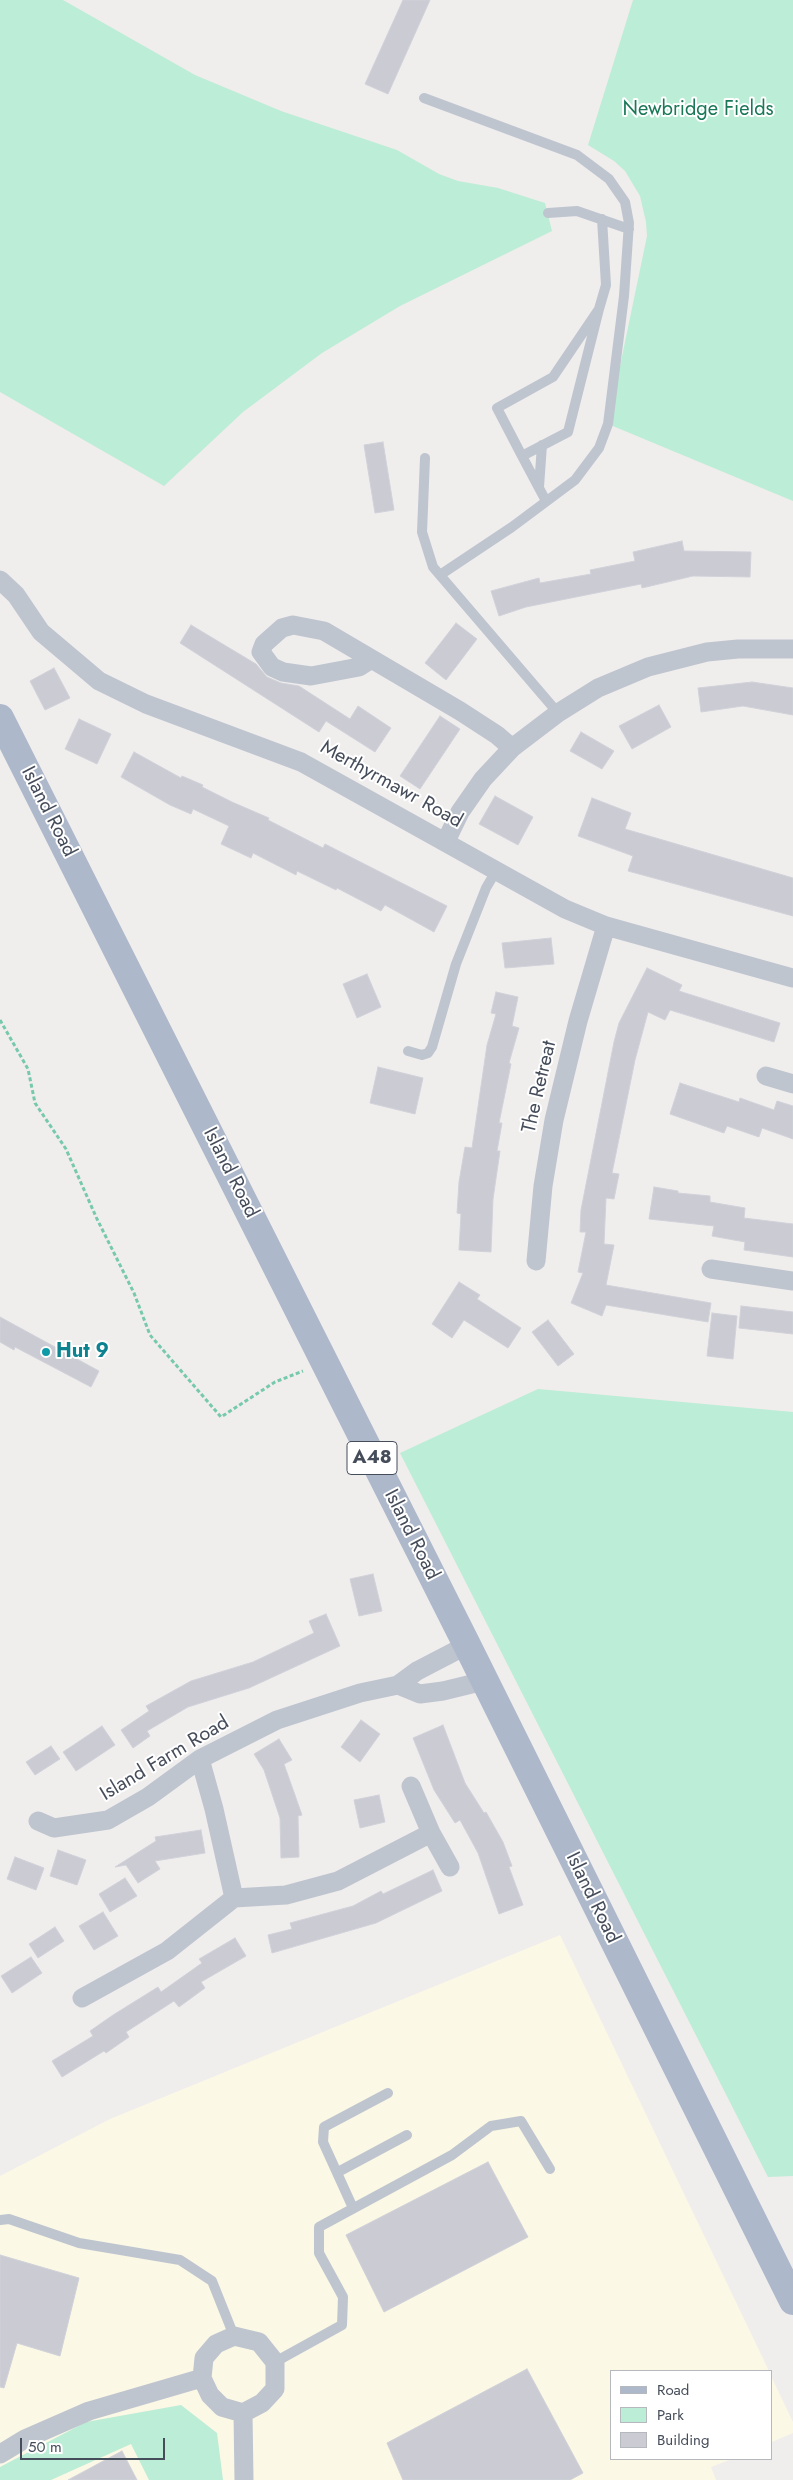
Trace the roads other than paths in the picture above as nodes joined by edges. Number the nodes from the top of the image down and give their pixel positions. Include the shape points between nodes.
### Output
1 (424, 98) dead end
2 (548, 213) dead end
3 (602, 219) junction
4 (629, 229) junction
5 (599, 309) junction
6 (542, 445) junction
7 (522, 456) junction
8 (425, 458) dead end
9 (539, 488) junction
10 (546, 502) junction
11 (440, 575) junction
12 (0, 580) edge
13 (793, 650) edge
14 (370, 660) junction
15 (558, 713) junction
16 (0, 718) edge
17 (512, 748) junction
18 (446, 841) junction
19 (496, 871) junction
20 (606, 926) junction
21 (793, 978) edge
22 (408, 1051) dead end
23 (766, 1076) dead end
24 (793, 1084) edge
25 (536, 1261) dead end
26 (711, 1269) dead end
27 (793, 1281) edge
28 (467, 1645) junction
29 (484, 1681) junction
30 (398, 1685) junction
31 (200, 1758) junction
32 (411, 1786) dead end
33 (38, 1820) dead end
34 (432, 1833) junction
35 (450, 1867) dead end
36 (234, 1898) junction
37 (82, 1998) dead end
38 (388, 2093) dead end
39 (407, 2135) dead end
40 (550, 2170) dead end
41 (338, 2172) junction
42 (353, 2208) junction
43 (0, 2220) edge
44 (793, 2301) edge
45 (234, 2336) junction
46 (275, 2362) junction
47 (202, 2378) junction
48 (243, 2413) junction
49 (0, 2454) edge
50 (244, 2480) edge

1 - 4 lane via 577,154 609,179 625,202
2 - 3 lane via 577,211
3 - 4 lane
3 - 5 lane via 606,285
4 - 10 lane via 608,424 599,448 575,480
5 - 6 lane via 568,432
5 - 7 lane via 553,377 497,408
6 - 7 lane
6 - 9 lane
7 - 9 lane
8 - 11 lane via 422,532 433,567
9 - 10 lane
10 - 11 lane
11 - 15 lane
12 - 18 street, Merthyrmawr Road via 16,595 41,632 99,681 146,704 301,762
13 - 15 street via 738,649 677,658 620,678
14 - 14 street via 324,631 293,625 274,634 264,644 262,652 272,667 311,676 359,667
14 - 17 street via 460,712
15 - 17 street
16 - 28 main road, Island Road / A48
17 - 18 street via 483,779 460,812
18 - 19 street, Merthyrmawr Road
19 - 20 street, Merthyrmawr Road via 565,909
19 - 22 lane via 456,964 432,1047 422,1055
20 - 21 street, Merthyrmawr Road
20 - 25 street, The Retreat via 578,1020 554,1120 543,1186
23 - 24 street
26 - 27 street
28 - 29 main road, Island Road / A48
28 - 30 street, Island Farm Road via 416,1671
29 - 30 street via 420,1694
29 - 44 main road, Island Road / A48
30 - 31 street, Island Farm Road via 360,1693 277,1720
31 - 33 street, Island Farm Road via 148,1797 108,1820 54,1828
31 - 36 street
32 - 34 street
34 - 35 street
34 - 36 street via 338,1880 286,1895
36 - 37 street via 166,1951
38 - 41 lane via 324,2127 323,2142
39 - 41 lane
40 - 42 lane via 521,2121 491,2126 452,2155
41 - 42 lane
42 - 46 lane via 319,2227 319,2253 343,2297 342,2324
43 - 45 lane via 8,2219 79,2243 180,2260 212,2281
45 - 46 street via 259,2342
45 - 47 street via 216,2344 204,2358
46 - 48 street via 275,2388 262,2403
47 - 48 street via 210,2395 222,2407
47 - 49 street via 89,2411 25,2439
48 - 50 street

